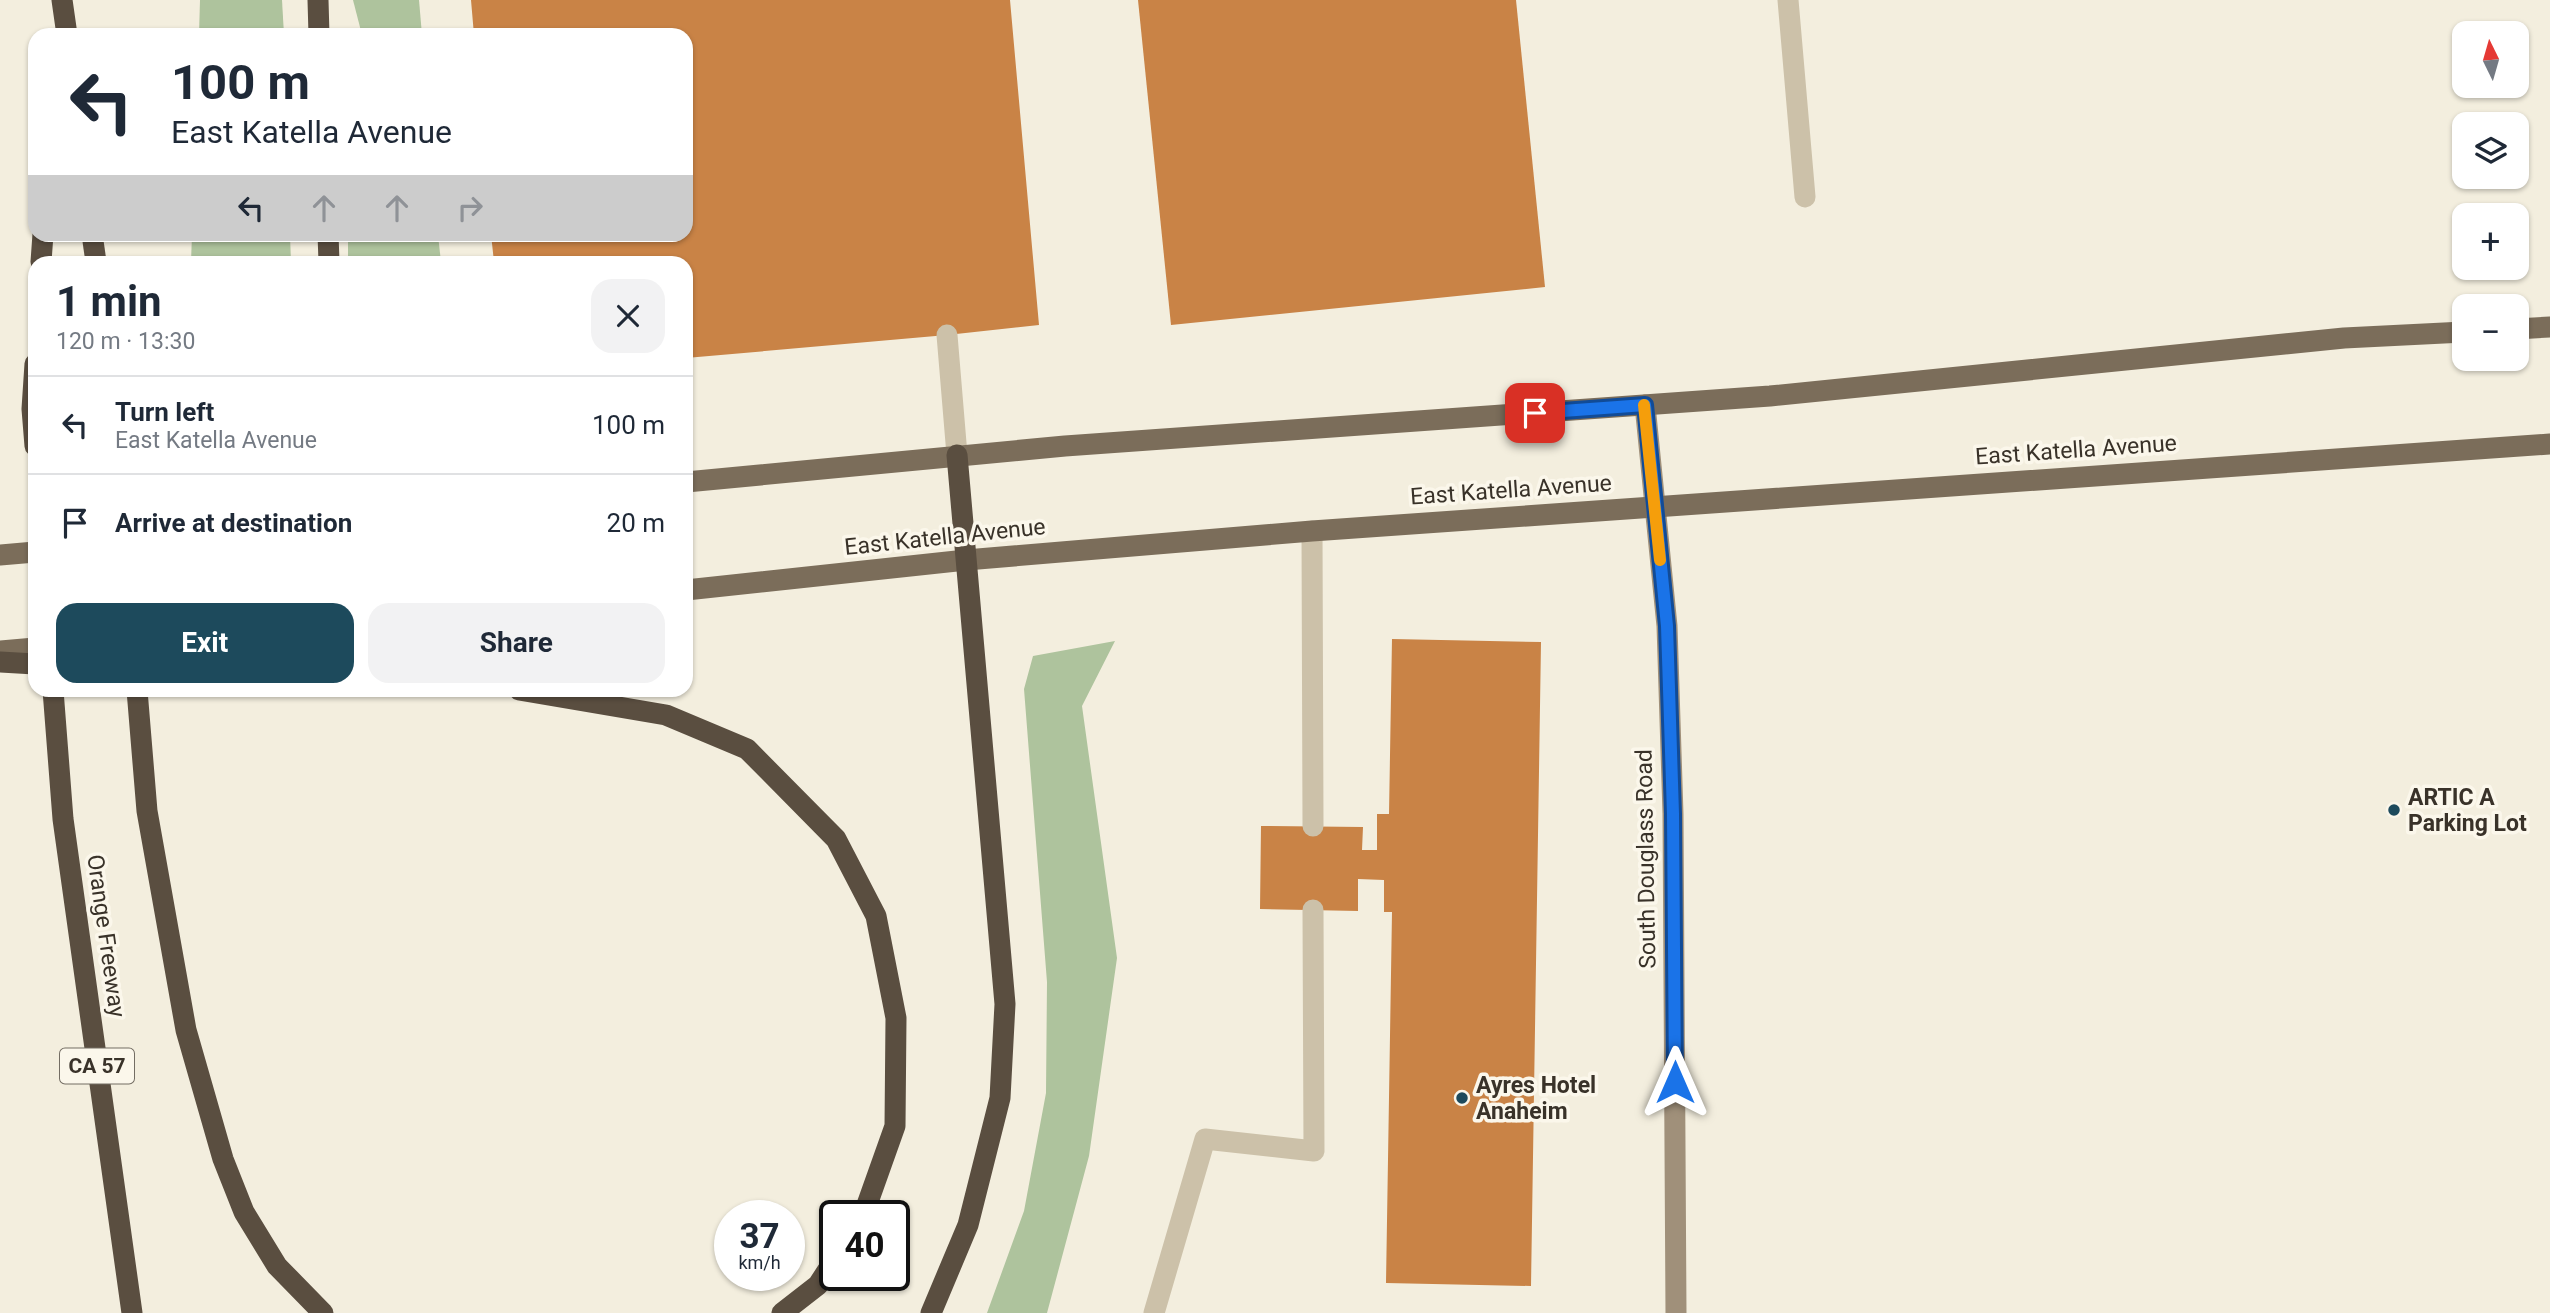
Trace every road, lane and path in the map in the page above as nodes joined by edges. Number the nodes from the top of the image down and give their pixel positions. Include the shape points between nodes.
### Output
1 (60, 0) edge
2 (318, 0) edge
3 (1788, 0) edge
4 (56, 28) edge
5 (66, 28) edge
6 (319, 28) edge
7 (1805, 197) dead end
8 (2550, 327) edge
9 (2529, 328) edge
10 (2452, 333) edge
11 (947, 335) dead end
12 (1645, 405) junction
13 (2550, 444) edge
14 (957, 455) junction
15 (693, 481) edge
16 (1655, 506) junction
17 (1312, 531) junction
18 (28, 553) edge
19 (0, 555) edge
20 (966, 560) junction
21 (693, 589) edge
22 (28, 649) edge
23 (0, 651) edge
24 (0, 662) edge
25 (28, 664) edge
26 (54, 697) edge
27 (138, 697) edge
28 (560, 697) edge
29 (1313, 826) dead end
30 (1313, 910) dead end
31 (869, 1200) edge
32 (819, 1283) edge
33 (132, 1313) edge
34 (323, 1313) edge
35 (782, 1313) edge
36 (931, 1313) edge
37 (1154, 1313) edge
38 (1676, 1313) edge

1 - 4 highway
1 - 5 highway
2 - 6 highway
3 - 7 lane
8 - 9 main road
10 - 12 main road via 2344,338 1797,394
11 - 14 lane
12 - 14 main road
12 - 16 street, South Douglass Road
13 - 16 main road, East Katella Avenue
14 - 15 main road
14 - 20 highway
16 - 17 main road, East Katella Avenue
16 - 38 street, South Douglass Road via 1667,626 1673,814
17 - 20 main road, East Katella Avenue
17 - 29 lane
18 - 19 main road
20 - 21 main road, East Katella Avenue
20 - 36 highway via 1004,1003 1000,1098 968,1225
22 - 23 main road
24 - 25 highway
26 - 33 highway, Orange Freeway / CA 57 via 63,819
27 - 34 highway via 147,811 186,1030 223,1159 244,1212 277,1266
28 - 31 highway via 666,715 747,749 836,839 876,916 896,1018 895,1126
30 - 37 lane via 1314,1151 1205,1139
32 - 35 highway

